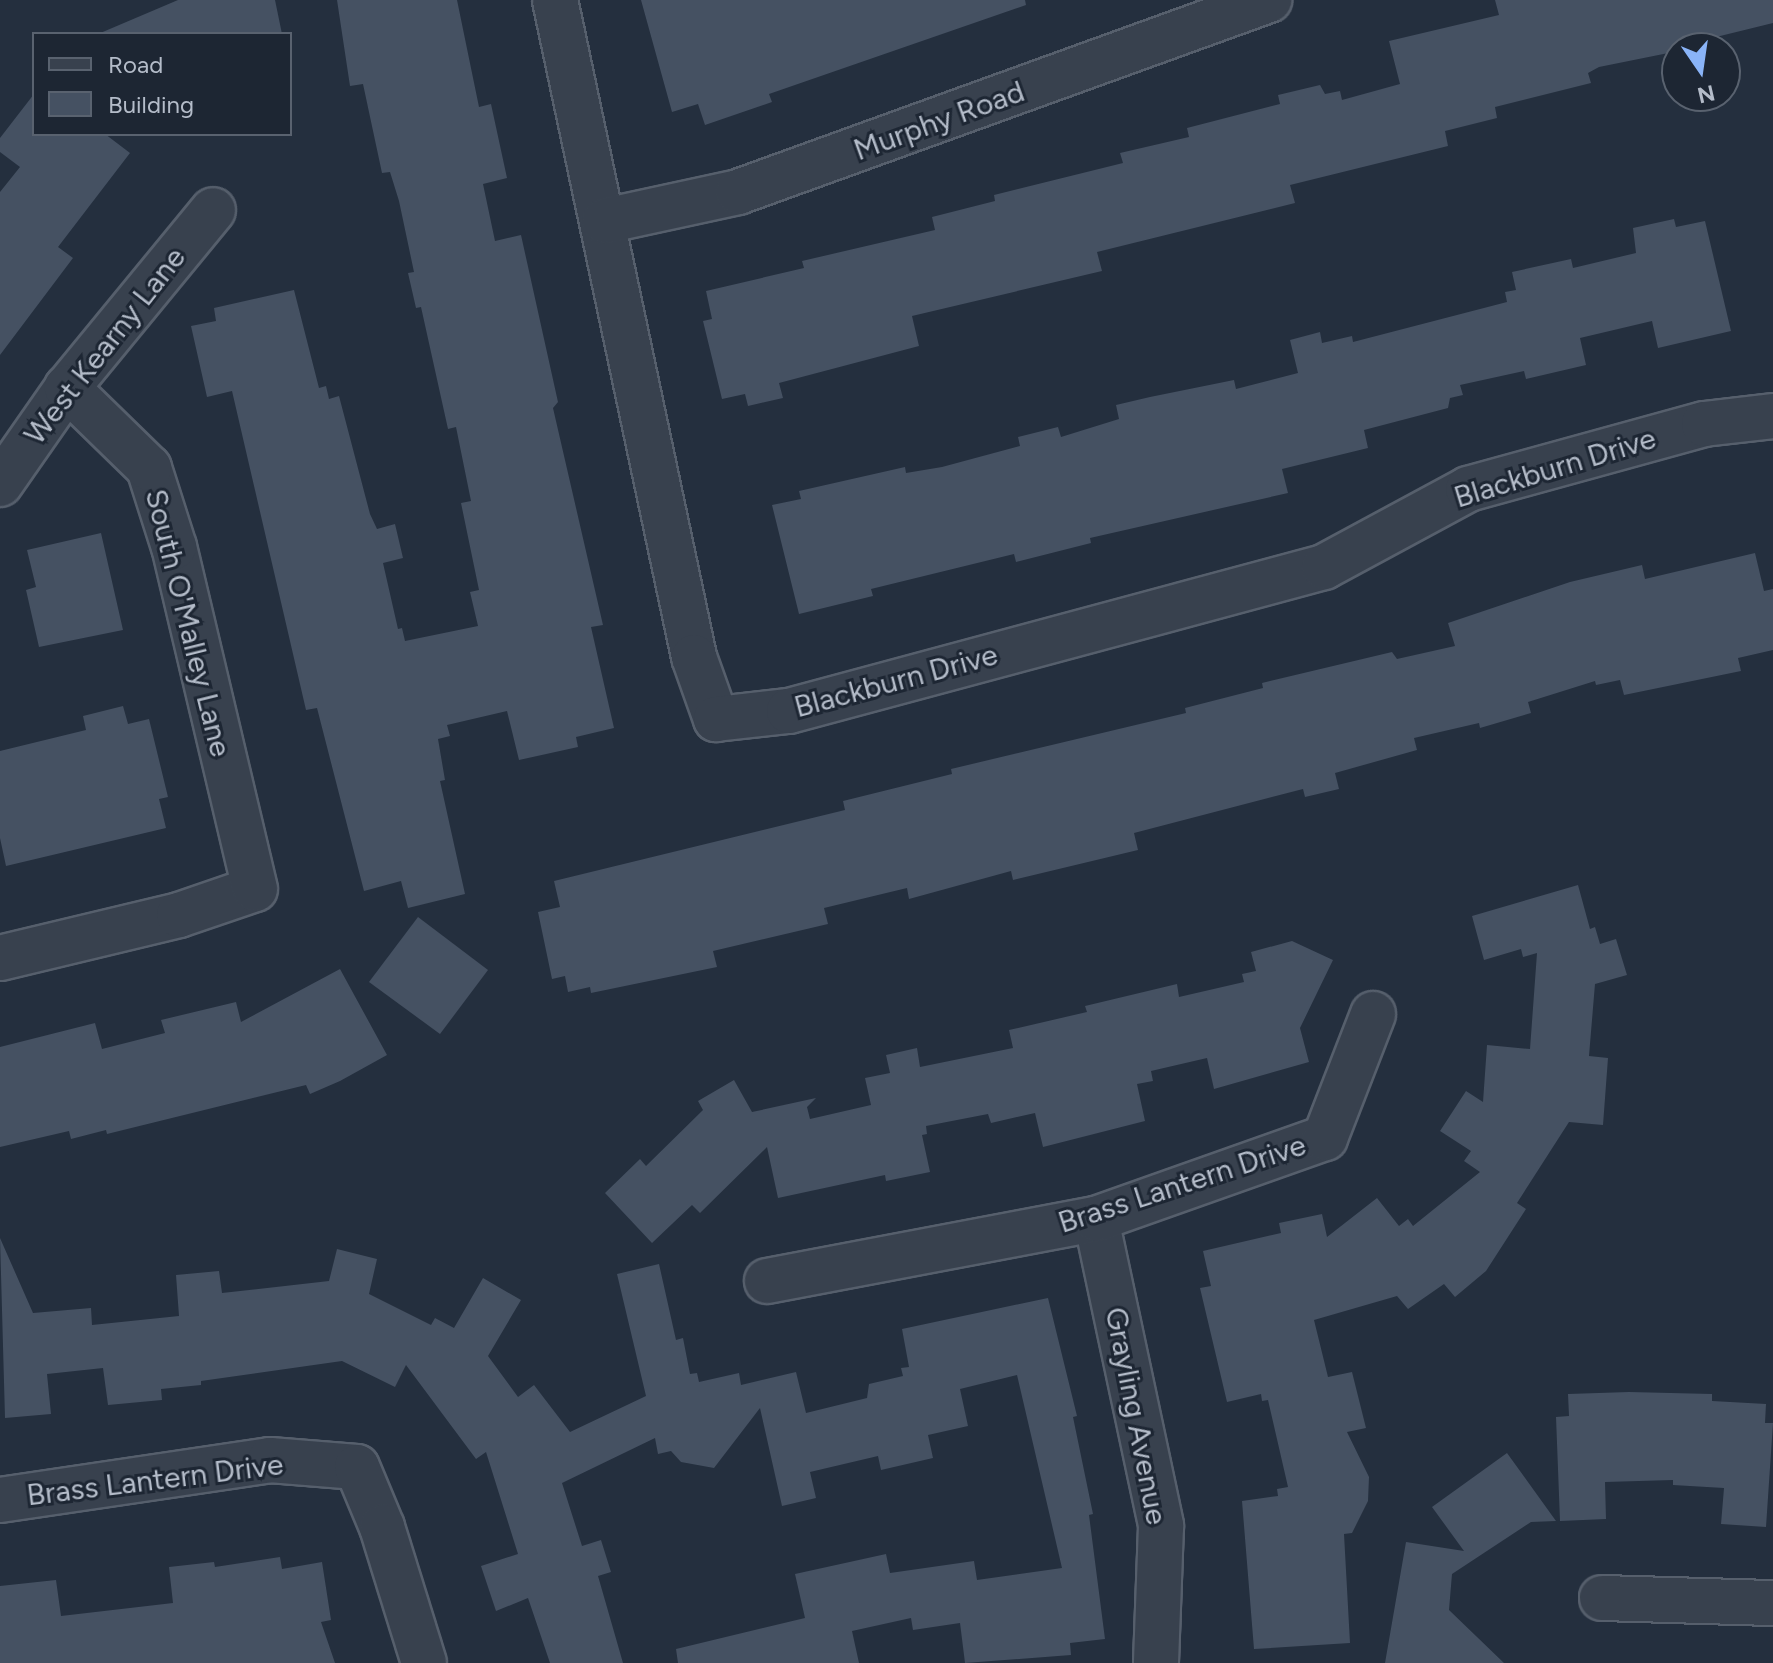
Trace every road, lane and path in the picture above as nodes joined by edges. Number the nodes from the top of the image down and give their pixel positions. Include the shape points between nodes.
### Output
1 (555, 0) edge
2 (1269, 0) edge
3 (213, 210) dead end
4 (604, 221) junction
5 (67, 388) junction
6 (1773, 416) edge
7 (0, 484) edge
8 (0, 958) edge
9 (1373, 1014) dead end
10 (1096, 1219) junction
11 (767, 1281) dead end
12 (0, 1500) edge
13 (1602, 1598) dead end
14 (1773, 1603) edge
15 (424, 1663) edge
16 (1156, 1663) edge

1 - 4 street, Blackburn Drive
2 - 4 street, Murphy Road via 738,192
3 - 5 street, West Kearny Lane
4 - 6 street, Blackburn Drive via 694,657 716,719 789,711 1324,567 1468,489 1704,424
5 - 7 street, West Kearny Lane
5 - 8 street, South O'Malley Lane via 149,468 174,547 255,889 179,915
9 - 10 street, Brass Lantern Drive via 1325,1138
10 - 11 street, Brass Lantern Drive
10 - 16 street, Grayling Avenue via 1161,1526
12 - 15 street, Brass Lantern Drive via 270,1460 357,1467 382,1527
13 - 14 street

